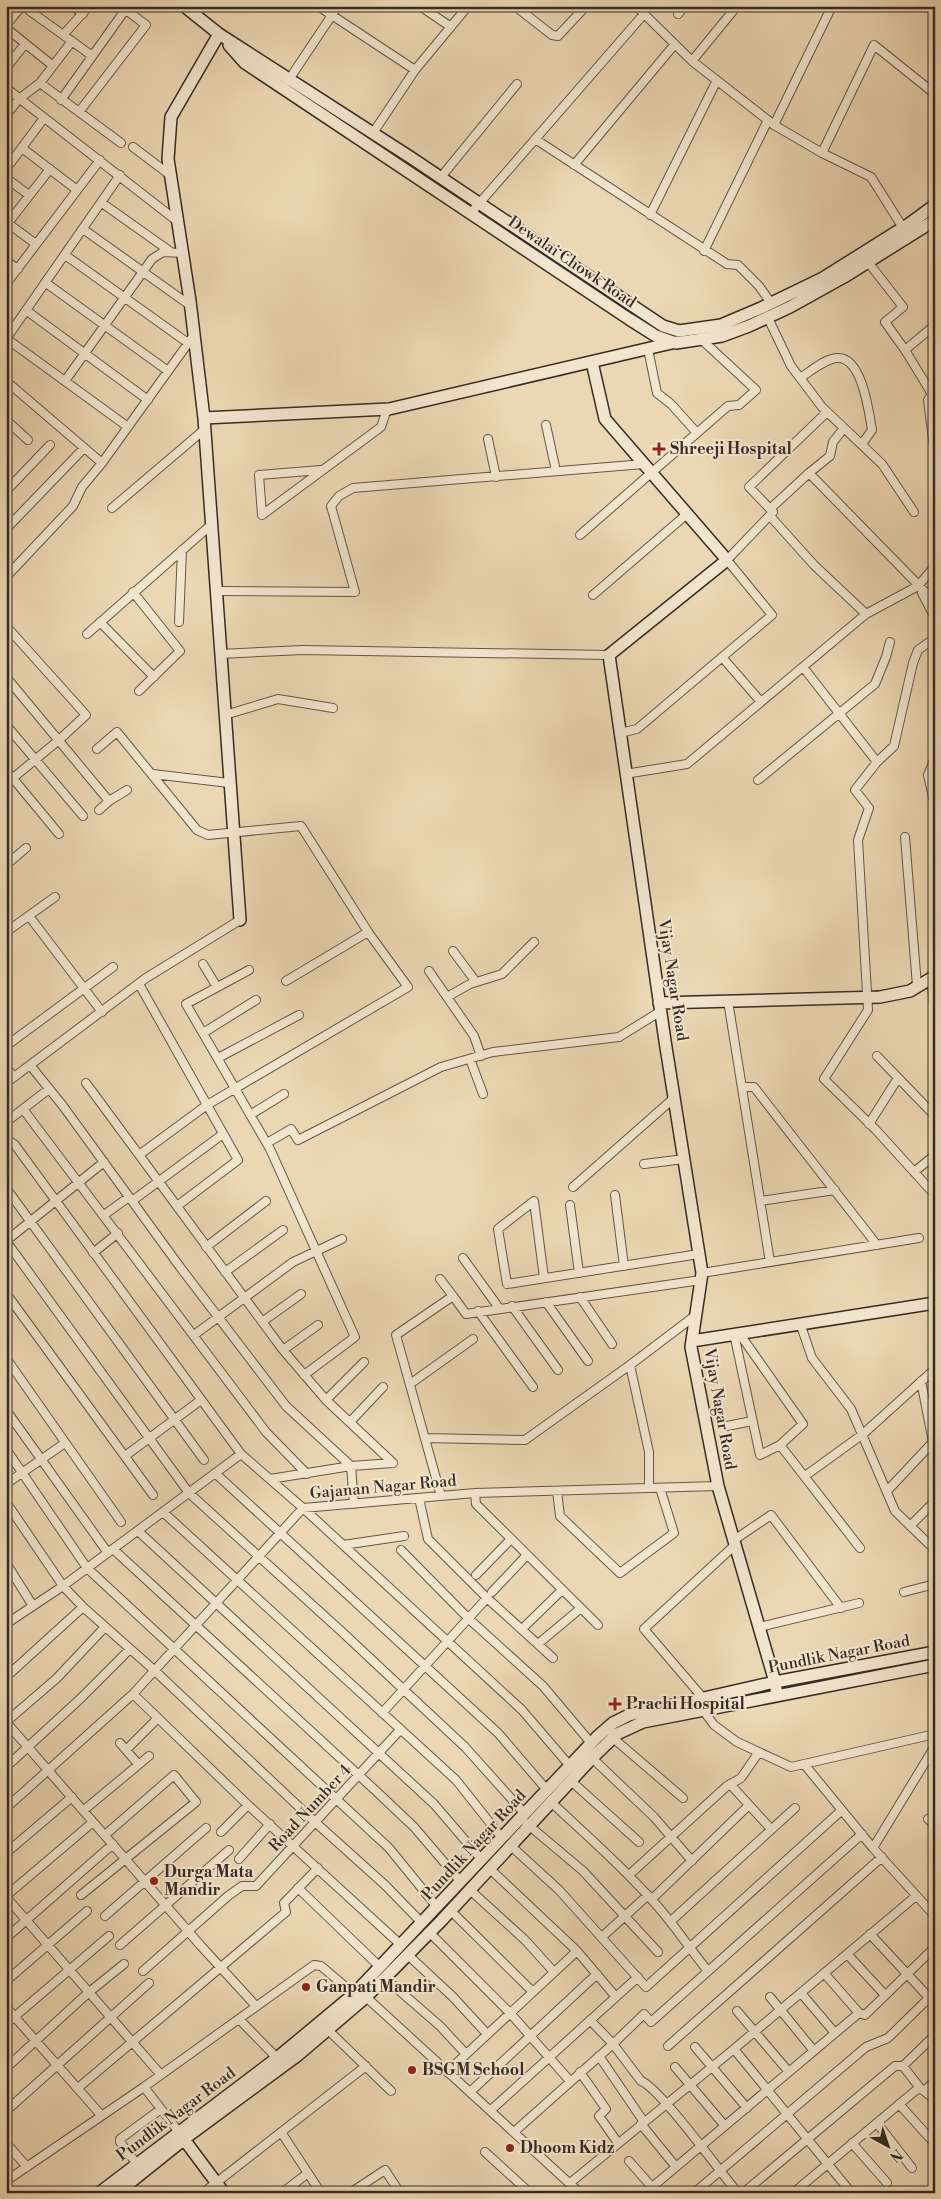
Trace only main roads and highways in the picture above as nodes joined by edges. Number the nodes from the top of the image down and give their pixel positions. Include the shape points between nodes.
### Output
1 (184, 6) edge
2 (219, 34) junction
3 (935, 205) edge
4 (935, 220) edge
5 (905, 233) junction
6 (679, 332) junction
7 (676, 343) junction
8 (592, 362) junction
9 (204, 423) junction
10 (240, 920) road end
11 (933, 977) edge
12 (660, 1007) junction
13 (935, 1302) edge
14 (692, 1341) junction
15 (935, 1652) edge
16 (935, 1665) edge
17 (775, 1682) junction
18 (777, 1695) junction
19 (525, 1820) junction
20 (405, 1950) junction
21 (181, 2136) junction
22 (99, 2193) edge
23 (117, 2193) edge
24 (224, 2193) edge

1 - 2 main road, Dewalai Chowk Road
2 - 6 main road, Dewalai Chowk Road via 441,177 663,326
2 - 7 main road, Dewalai Chowk Road via 245,63 629,319 656,336
2 - 9 main road via 171,117 168,159 191,306 191,339
3 - 5 main road, Dewalai Chowk Road
4 - 5 main road, Dewalai Chowk Road
5 - 6 main road, Dewalai Chowk Road via 823,278 721,325
5 - 7 main road, Dewalai Chowk Road via 868,262 768,318 722,336
6 - 7 main road
7 - 8 main road
8 - 9 main road via 387,409
8 - 12 main road, Vijay Nagar Road via 605,419 727,560 609,655
9 - 10 main road
11 - 12 main road via 910,991 880,997 728,1001
12 - 14 main road, Vijay Nagar Road via 702,1277
13 - 14 main road
14 - 17 main road, Vijay Nagar Road via 718,1486
15 - 17 main road, Pundlik Nagar Road
16 - 18 main road, Pundlik Nagar Road
17 - 18 main road, Vijay Nagar Road
17 - 19 main road, Pundlik Nagar Road via 629,1715 613,1723 547,1790
18 - 19 main road, Pundlik Nagar Road via 643,1722 618,1734 552,1803
19 - 20 main road, Pundlik Nagar Road via 502,1838 422,1923
19 - 20 main road, Pundlik Nagar Road via 512,1846 430,1933
20 - 21 main road, Pundlik Nagar Road via 380,1967 354,1994
20 - 21 main road, Pundlik Nagar Road via 386,1978 366,1998 298,2055
21 - 22 main road, Pundlik Nagar Road
21 - 23 main road, Pundlik Nagar Road
21 - 24 main road

